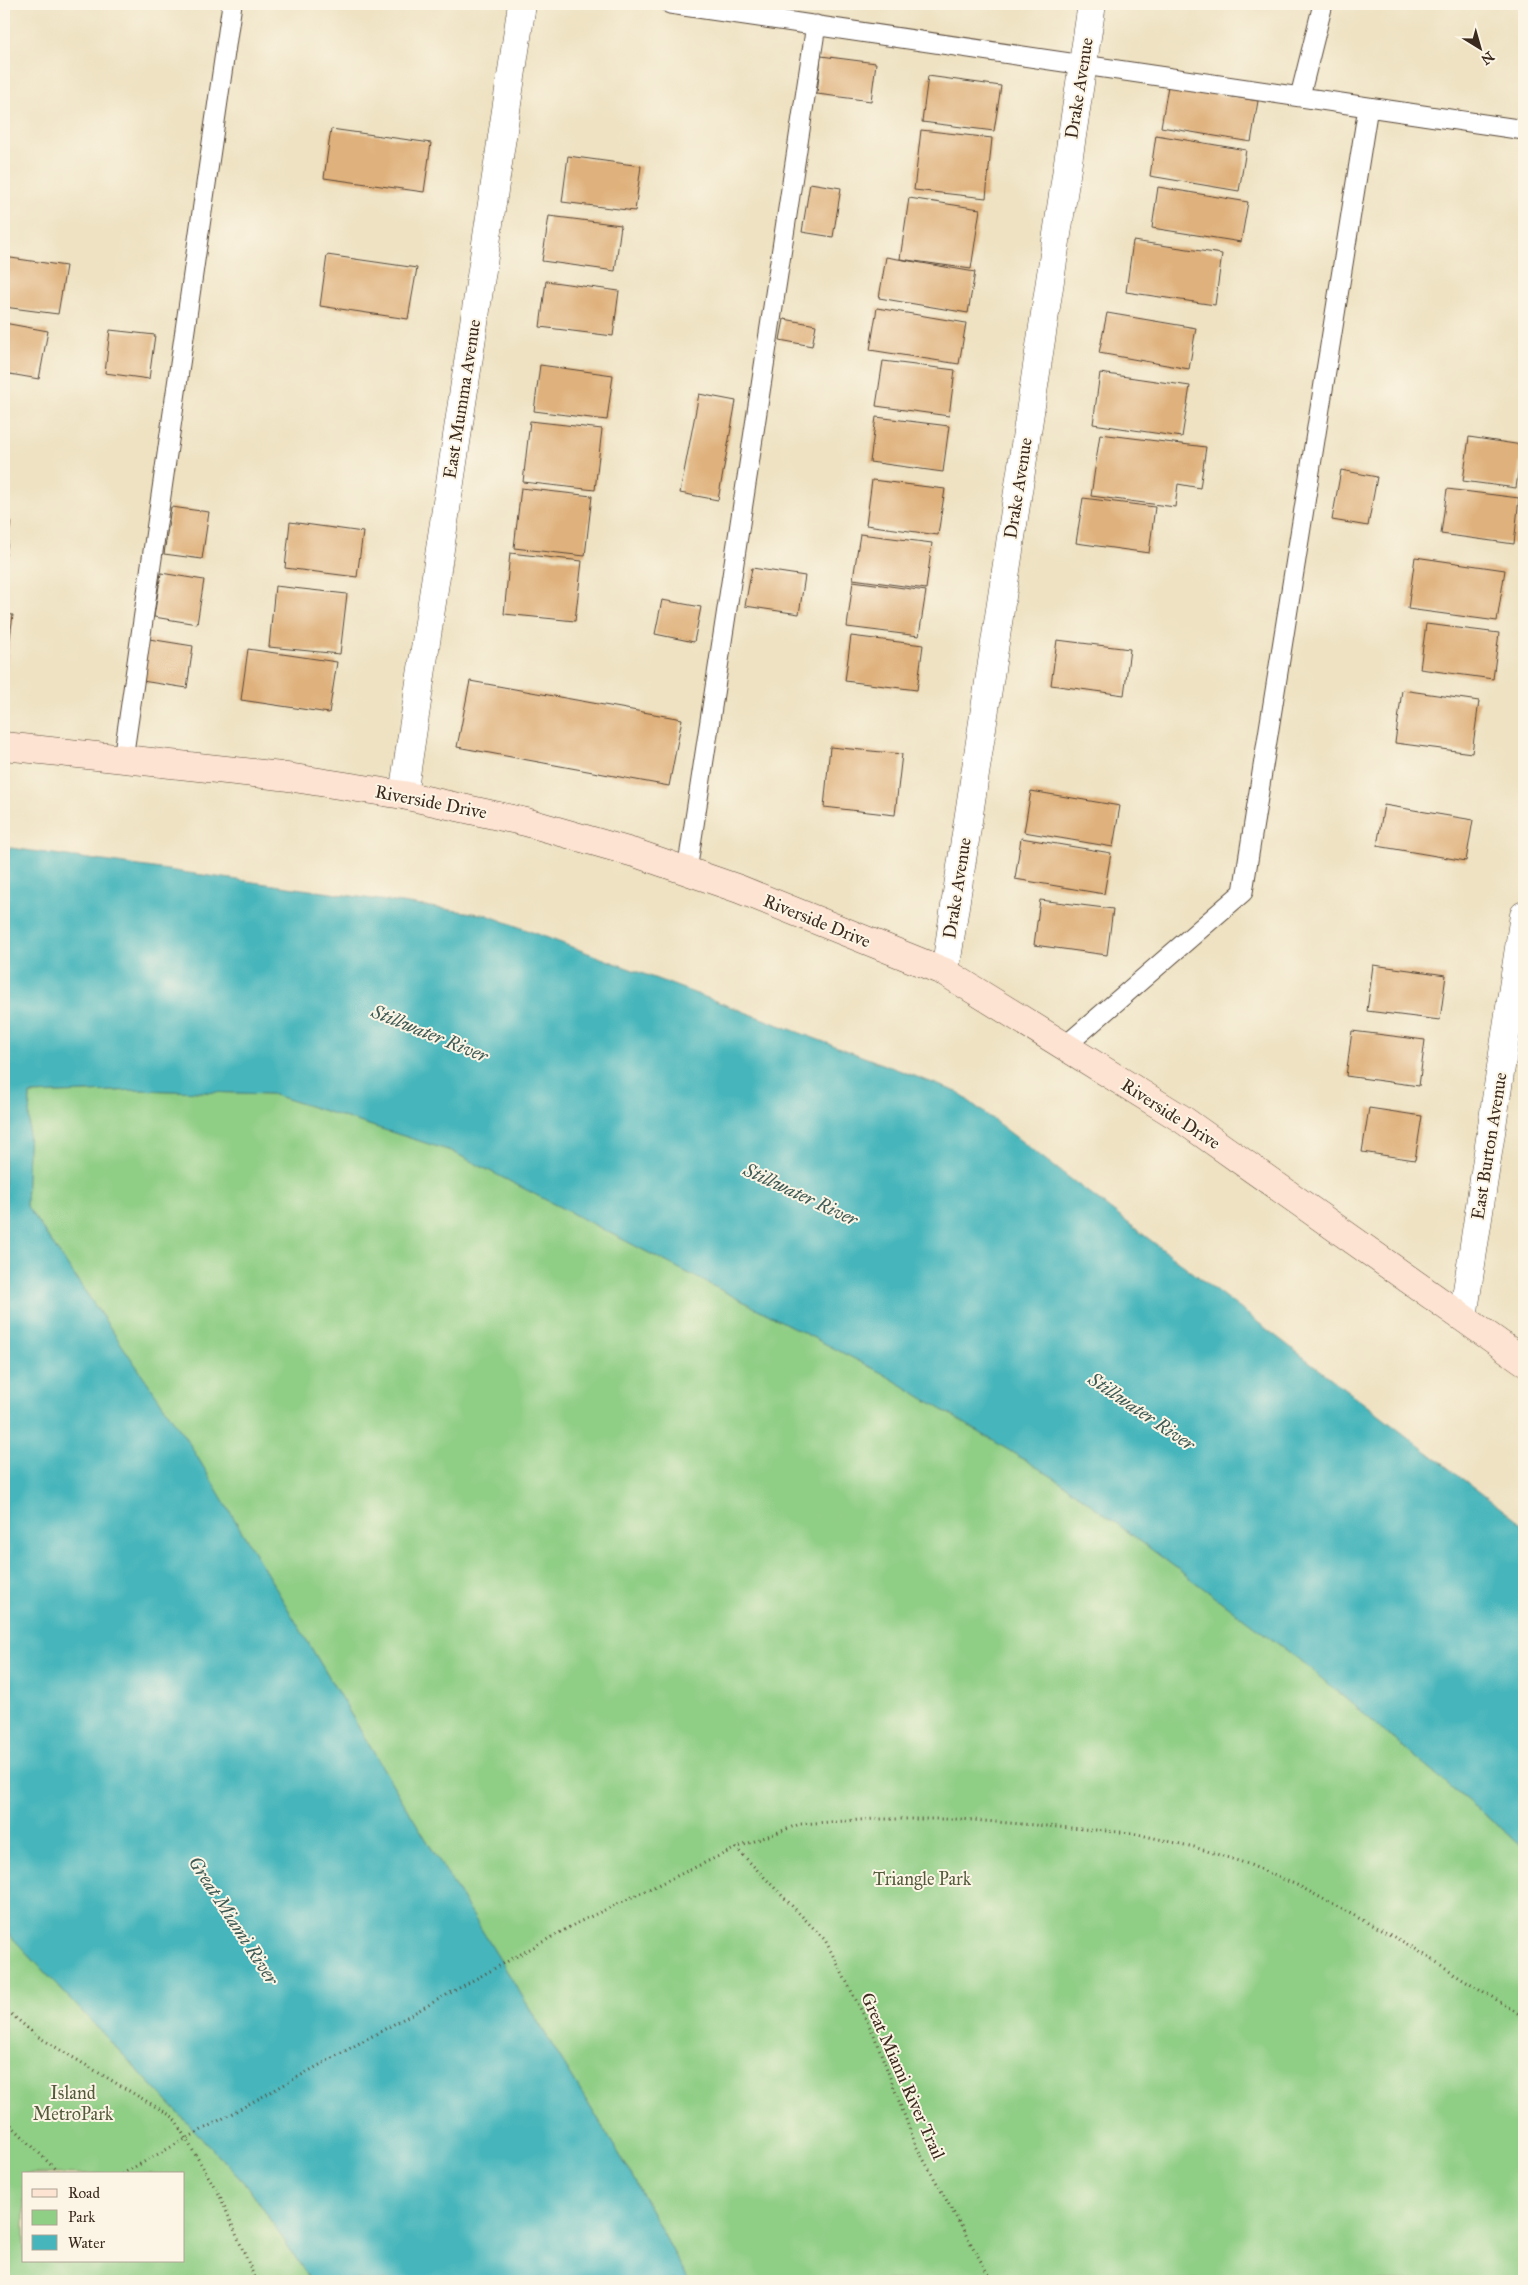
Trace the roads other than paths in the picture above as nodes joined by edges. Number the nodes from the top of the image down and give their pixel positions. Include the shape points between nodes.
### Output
1 (232, 4) edge
2 (522, 4) edge
3 (670, 4) edge
4 (1092, 4) edge
5 (1323, 4) edge
6 (816, 25) junction
7 (1082, 65) junction
8 (1300, 96) junction
9 (1368, 107) junction
10 (1524, 130) edge
11 (4, 746) edge
12 (123, 759) junction
13 (403, 795) junction
14 (687, 871) junction
15 (1524, 915) edge
16 (945, 972) junction
17 (1064, 1047) junction
18 (1463, 1317) junction
19 (1524, 1361) edge

1 - 12 lane
2 - 13 street, East Mumma Avenue
3 - 6 lane
4 - 7 street, Drake Avenue
5 - 8 lane
6 - 7 lane
6 - 14 lane
7 - 8 lane
7 - 16 street, Drake Avenue
8 - 9 lane
9 - 10 lane
9 - 17 lane via 1243,892
11 - 12 main road, Riverside Drive
12 - 13 main road, Riverside Drive via 281,776
13 - 14 main road, Riverside Drive via 526,822
14 - 16 main road, Riverside Drive
15 - 18 street, East Burton Avenue
16 - 17 main road, Riverside Drive
17 - 18 main road, Riverside Drive via 1182,1119
18 - 19 main road, Riverside Drive

